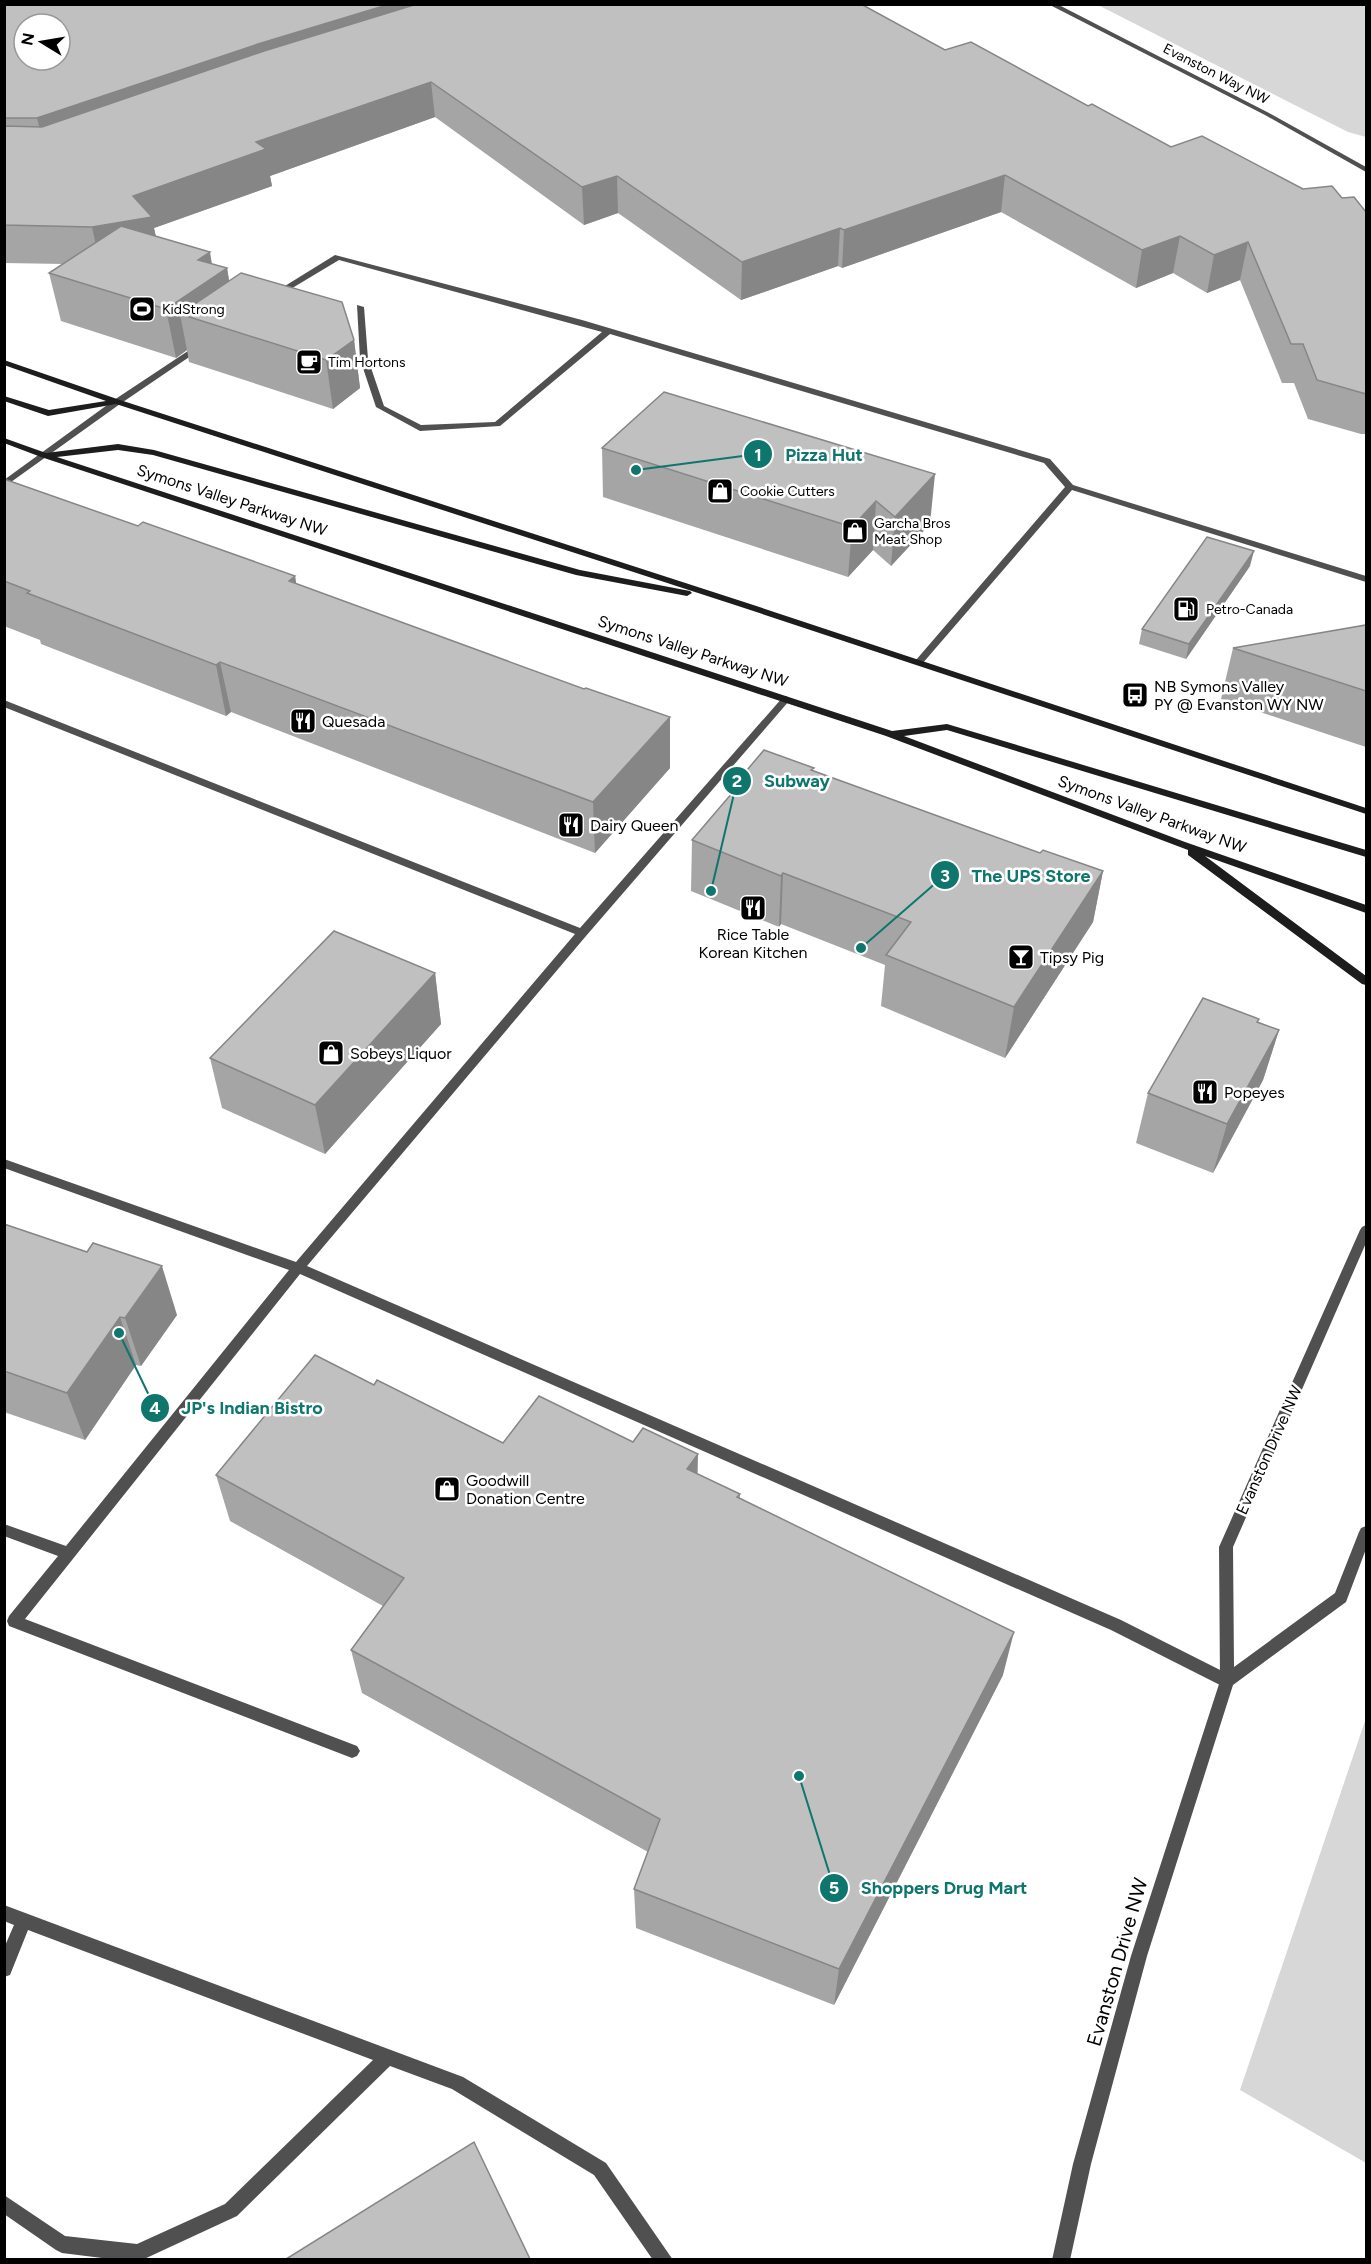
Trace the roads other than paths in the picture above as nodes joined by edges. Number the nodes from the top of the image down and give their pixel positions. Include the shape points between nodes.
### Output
1 (1052, 4) edge
2 (1366, 170) edge
3 (271, 298) edge
4 (360, 307) dead end
5 (608, 331) junction
6 (205, 344) edge
7 (4, 362) edge
8 (4, 398) edge
9 (117, 402) junction
10 (4, 440) edge
11 (44, 455) junction
12 (4, 484) edge
13 (1070, 487) junction
14 (1366, 579) edge
15 (738, 603) junction
16 (919, 662) junction
17 (786, 699) junction
18 (4, 703) edge
19 (890, 734) junction
20 (1366, 811) edge
21 (1181, 844) junction
22 (1366, 853) edge
23 (1366, 909) edge
24 (582, 933) junction
25 (1366, 981) edge
26 (4, 1163) edge
27 (1366, 1230) edge
28 (298, 1268) junction
29 (4, 1530) edge
30 (1366, 1532) edge
31 (68, 1553) junction
32 (1227, 1681) junction
33 (352, 1751) dead end
34 (4, 1913) edge
35 (23, 1921) junction
36 (4, 1969) edge
37 (386, 2058) junction
38 (4, 2204) edge
39 (664, 2259) edge
40 (1060, 2259) edge

1 - 2 street, Evanston Way NW via 1267,114
3 - 5 street via 338,256
4 - 5 street via 364,359 380,408 420,428 497,424
5 - 13 street via 1047,461
6 - 9 street
7 - 9 main road
8 - 9 main road via 48,413
9 - 11 street
9 - 15 main road
10 - 11 main road, Symons Valley Parkway NW
11 - 12 street
11 - 15 main road via 118,447 154,453 579,573
11 - 17 main road, Symons Valley Parkway NW
13 - 14 street
13 - 16 street
15 - 16 main road
16 - 20 main road
17 - 19 main road, Symons Valley Parkway NW
17 - 24 street
18 - 24 street
19 - 21 main road, Symons Valley Parkway NW
19 - 22 main road via 947,727
21 - 23 main road, Symons Valley Parkway NW
21 - 25 main road
24 - 28 street
26 - 28 street
27 - 32 street, Evanston Drive NW via 1226,1546
28 - 31 street
28 - 32 street via 1116,1625
29 - 31 street
30 - 32 street via 1341,1597
31 - 33 street via 14,1621
32 - 40 street, Evanston Drive NW via 1139,1956
34 - 35 street
35 - 36 street
35 - 37 street
37 - 38 street via 231,2210 138,2253 62,2244
37 - 39 street via 457,2083 600,2169

